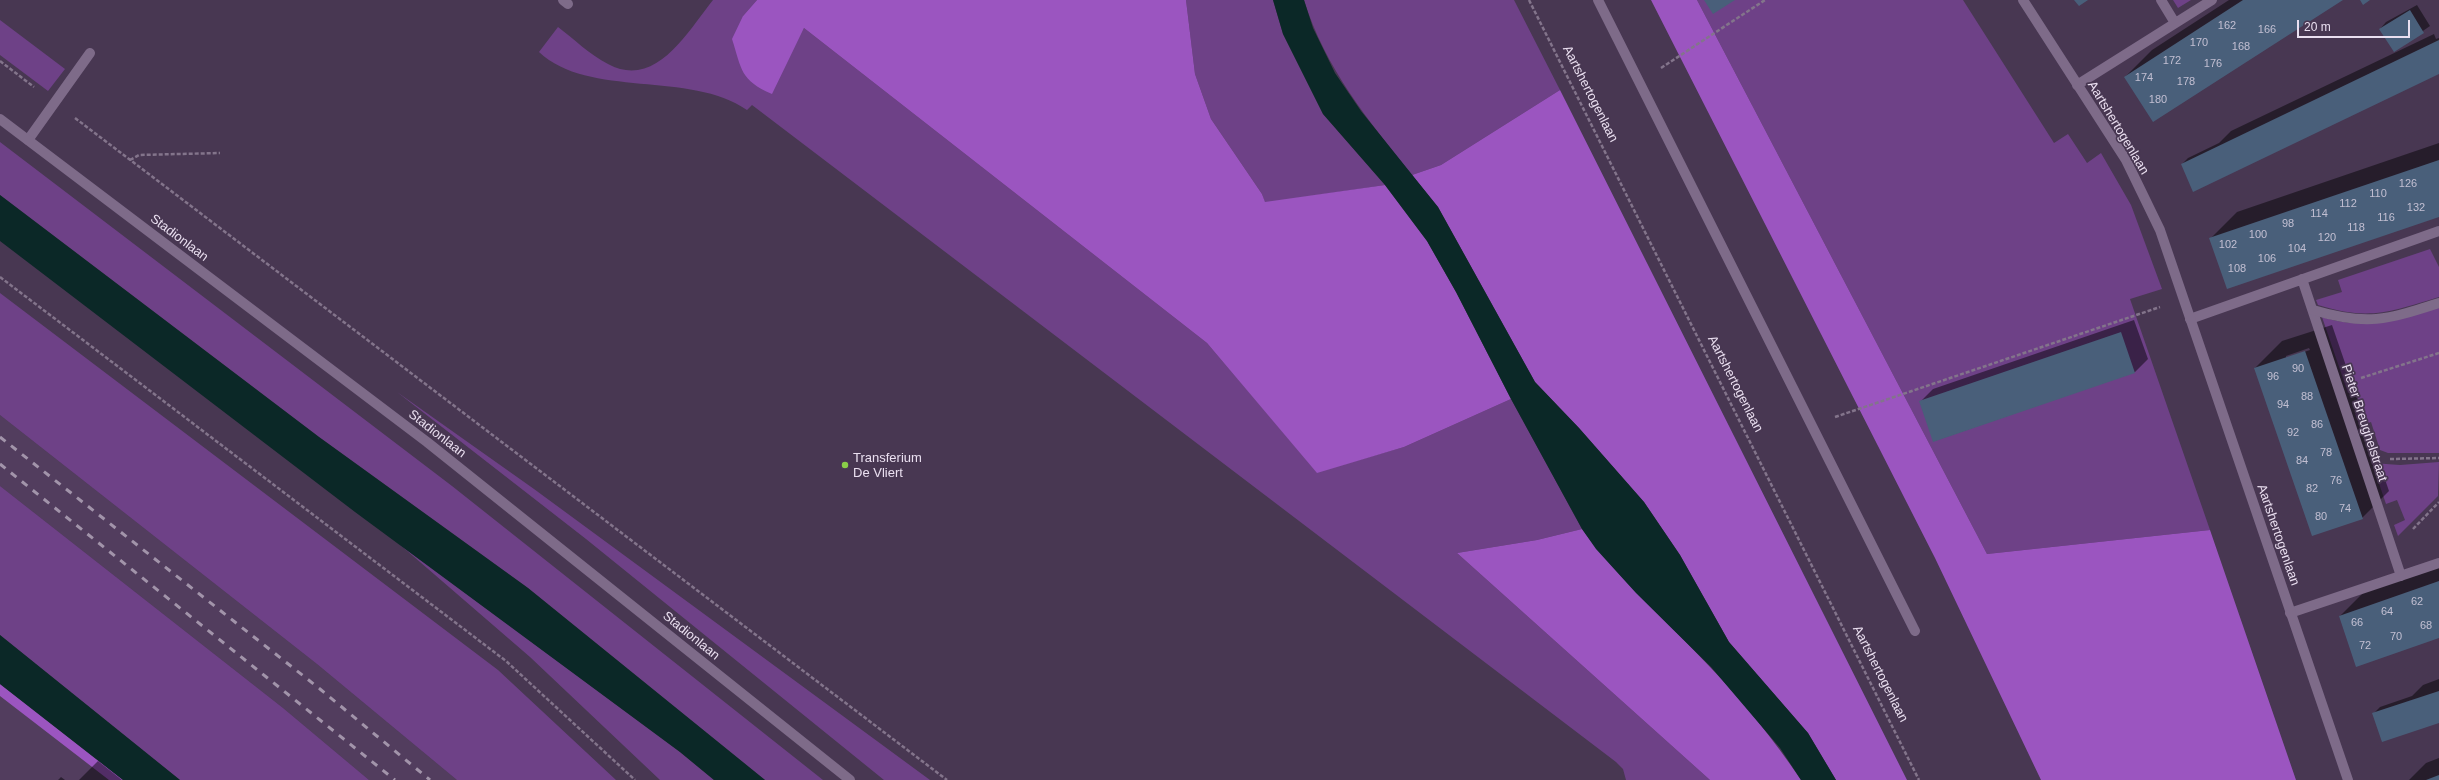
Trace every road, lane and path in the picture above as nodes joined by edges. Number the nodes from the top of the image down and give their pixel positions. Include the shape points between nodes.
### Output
1 (1529, 0) edge
2 (1598, 0) edge
3 (1765, 0) edge
4 (2023, 0) edge
5 (2161, 0) edge
6 (2212, 0) edge
7 (2175, 23) junction
8 (90, 53) dead end
9 (0, 61) edge
10 (1639, 83) junction
11 (2077, 85) junction
12 (55, 102) junction
13 (0, 118) edge
14 (28, 140) junction
15 (220, 152) dead end
16 (130, 160) junction
17 (2439, 231) edge
18 (0, 277) edge
19 (2302, 279) junction
20 (2183, 299) junction
21 (2439, 303) edge
22 (2313, 310) junction
23 (2190, 319) junction
24 (2439, 353) edge
25 (2338, 386) junction
26 (1811, 426) junction
27 (2360, 452) junction
28 (2439, 458) edge
29 (2439, 502) edge
30 (2391, 547) junction
31 (2439, 563) edge
32 (2401, 576) junction
33 (2290, 613) junction
34 (1915, 631) dead end
35 (635, 780) edge
36 (850, 780) edge
37 (947, 780) edge
38 (1919, 780) edge
39 (2348, 780) edge

1 - 38 path, Aartshertogenlaan
2 - 10 street
3 - 10 path
4 - 11 street, Aartshertogenlaan
5 - 7 street
6 - 7 street
7 - 11 street
8 - 12 street
9 - 12 path
10 - 26 street
11 - 20 street, Aartshertogenlaan via 2126,160 2160,230
12 - 14 street
12 - 16 path
13 - 14 street, Stadionlaan
14 - 36 street, Stadionlaan via 427,442
15 - 16 path via 139,155
16 - 37 path
17 - 19 street
18 - 35 path via 506,661
19 - 22 street, Pieter Breughelstraat
19 - 23 street
20 - 23 street, Aartshertogenlaan
20 - 26 path
21 - 22 street via 2398,316 2364,321
22 - 25 street, Pieter Breughelstraat
23 - 33 street, Aartshertogenlaan
24 - 25 path
25 - 27 street, Pieter Breughelstraat
26 - 34 street
27 - 28 path via 2379,458
27 - 30 street, Pieter Breughelstraat
29 - 30 path
30 - 32 street, Pieter Breughelstraat
31 - 32 street
32 - 33 street
33 - 39 street, Aartshertogenlaan

